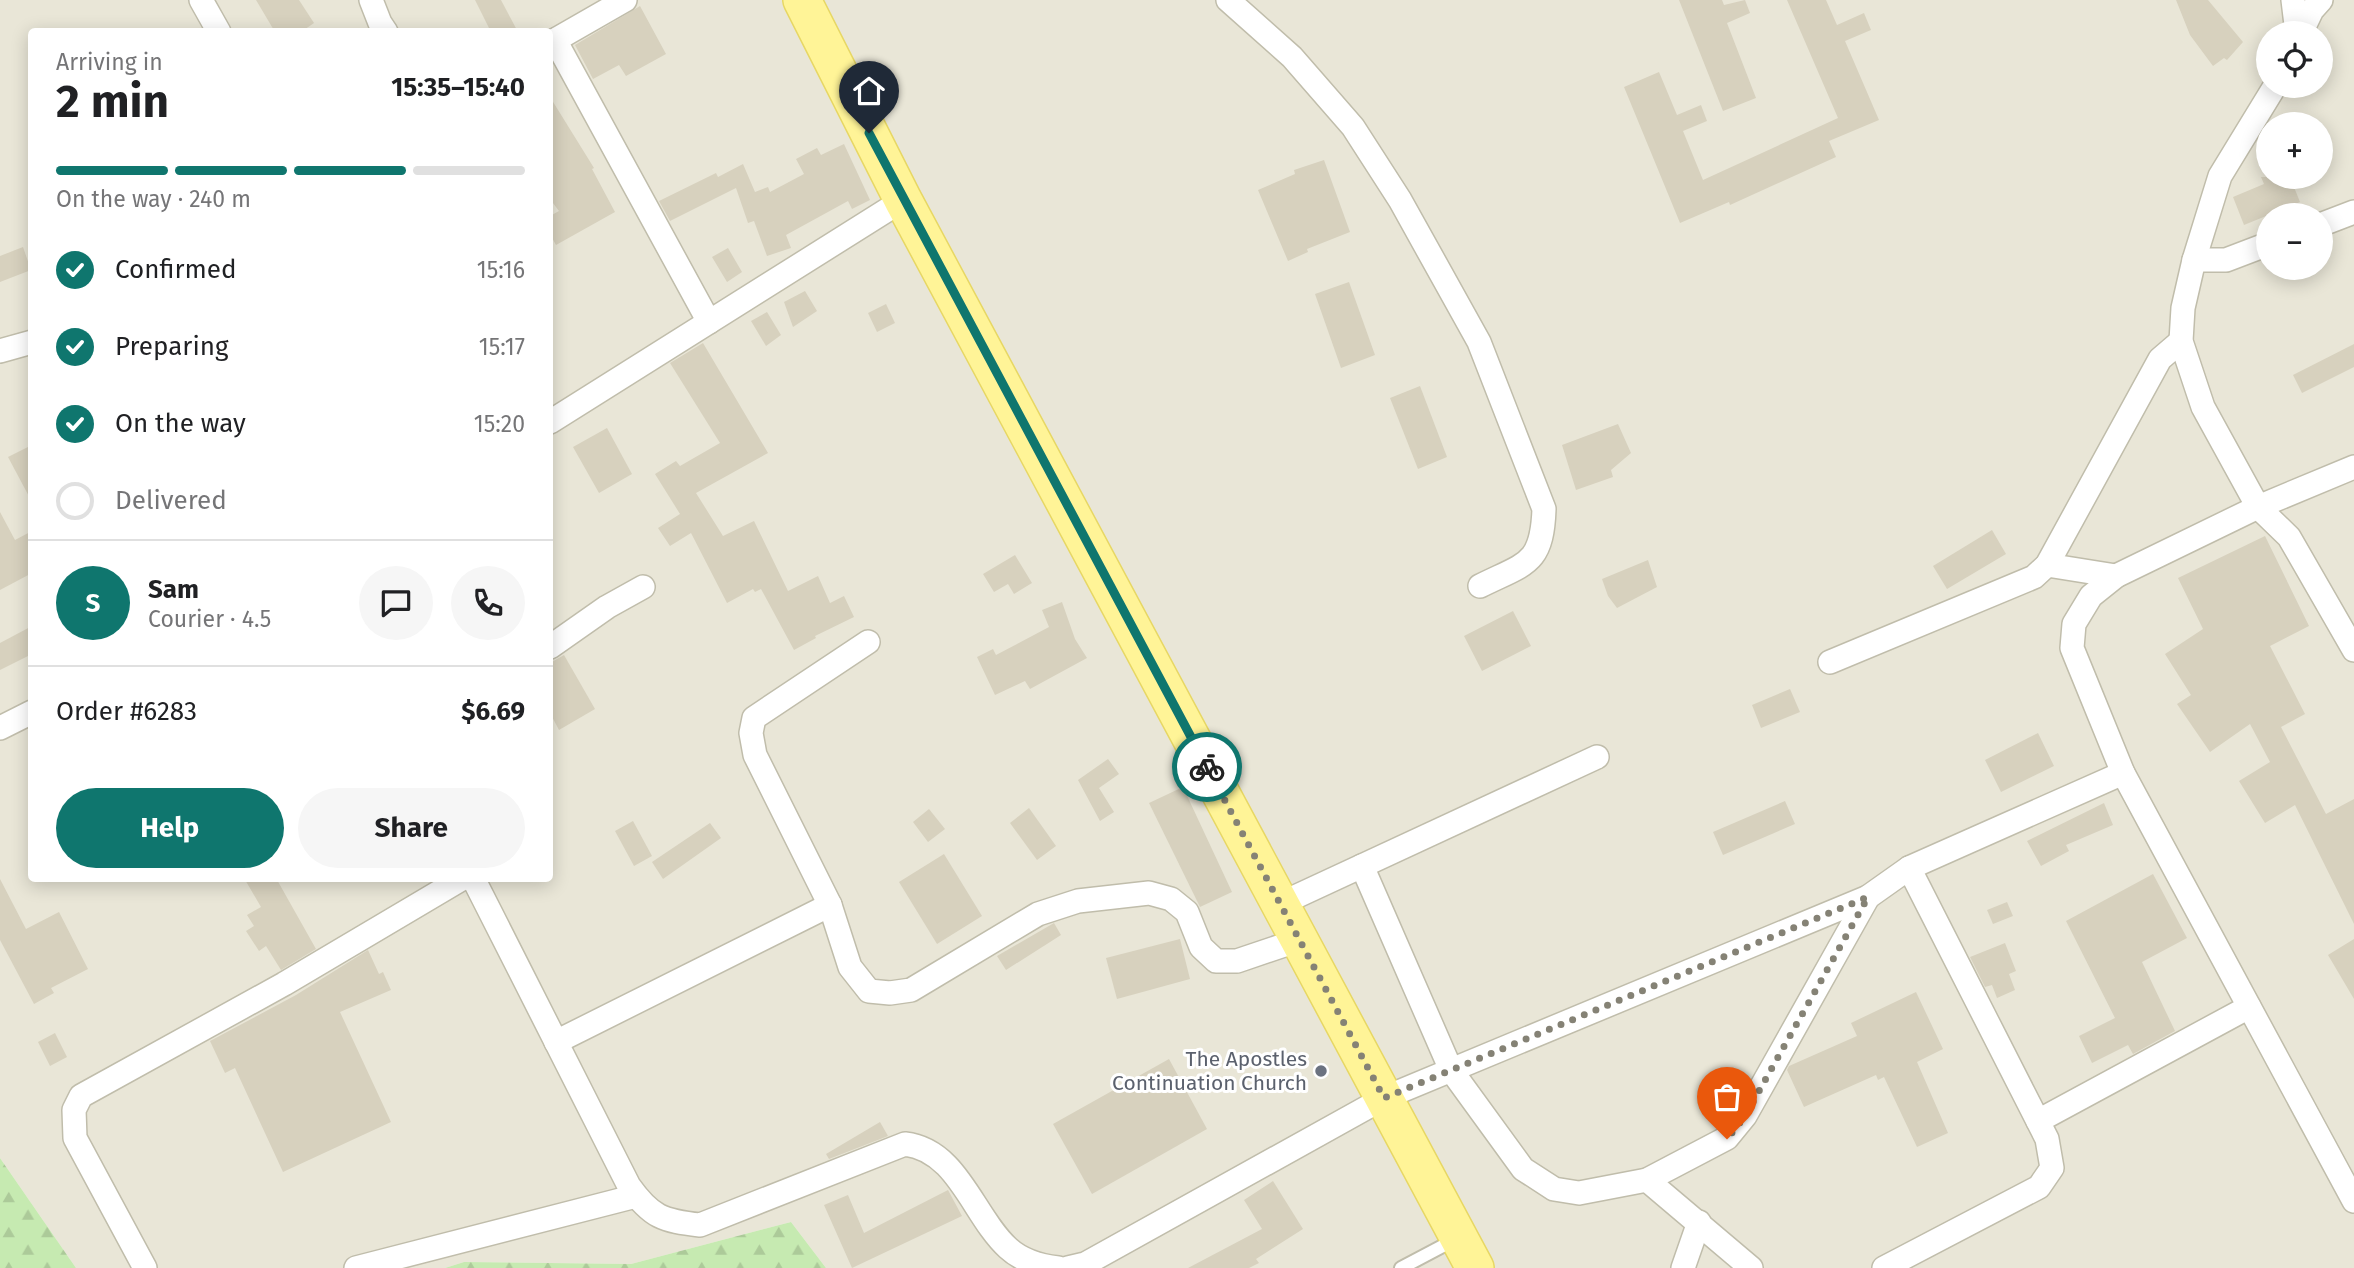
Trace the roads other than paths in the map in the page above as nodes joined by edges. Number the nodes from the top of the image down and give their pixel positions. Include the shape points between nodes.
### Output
1 (201, 0) edge
2 (371, 0) edge
3 (625, 0) edge
4 (802, 0) edge
5 (1229, 0) edge
6 (2293, 0) edge
7 (2321, 0) edge
8 (2297, 21) edge
9 (2306, 21) edge
10 (217, 28) edge
11 (383, 28) edge
12 (553, 41) edge
13 (553, 44) edge
14 (2267, 98) edge
15 (903, 200) junction
16 (2354, 212) edge
17 (2333, 220) edge
18 (2256, 249) edge
19 (2194, 260) junction
20 (709, 322) junction
21 (2181, 341) junction
22 (28, 343) edge
23 (0, 351) edge
24 (553, 420) edge
25 (2354, 467) edge
26 (2258, 507) junction
27 (2047, 565) junction
28 (2116, 576) junction
29 (1480, 586) dead end
30 (643, 587) dead end
31 (868, 642) dead end
32 (553, 645) edge
33 (2354, 650) edge
34 (1830, 662) dead end
35 (28, 714) edge
36 (0, 728) edge
37 (1597, 757) dead end
38 (2123, 773) junction
39 (1362, 866) junction
40 (1909, 868) junction
41 (456, 882) edge
42 (475, 882) edge
43 (1868, 897) junction
44 (1280, 904) junction
45 (830, 905) junction
46 (1299, 940) junction
47 (2249, 1007) junction
48 (556, 1042) junction
49 (1451, 1070) junction
50 (1384, 1098) junction
51 (2038, 1121) junction
52 (1647, 1180) junction
53 (636, 1196) junction
54 (2354, 1201) edge
55 (1699, 1222) junction
56 (1467, 1253) edge
57 (1422, 1263) edge
58 (145, 1268) edge
59 (356, 1268) edge
60 (1058, 1268) edge
61 (1068, 1268) edge
62 (1401, 1268) edge
63 (1683, 1268) edge
64 (1751, 1268) edge
65 (1884, 1268) edge

1 - 10 street
2 - 11 street
3 - 12 street
4 - 15 main road
5 - 29 street via 1292,57 1353,127 1400,200 1479,342 1544,509 1543,538 1531,561
6 - 8 street
7 - 9 street
13 - 20 street
14 - 19 street via 2220,176
15 - 20 street
15 - 44 main road
16 - 17 street
18 - 19 street via 2226,260
19 - 21 street
20 - 24 street
21 - 26 street via 2203,407
21 - 27 street via 2160,359
22 - 23 street
25 - 26 street
26 - 28 street
26 - 33 street via 2289,537
27 - 28 street
27 - 34 street via 2034,577
28 - 38 street via 2091,596 2080,614 2074,624 2072,648
30 - 32 street
31 - 45 street via 754,718 751,733 755,755
35 - 36 street
37 - 39 street
38 - 40 street
38 - 47 street
39 - 44 street
39 - 49 street
40 - 43 street
40 - 51 street
41 - 58 street via 81,1096 74,1110 75,1138
42 - 48 street
43 - 49 street
43 - 52 street via 1745,1116 1727,1139
44 - 46 main road
45 - 46 street via 850,967 869,991 890,993 911,990 1038,914 1078,901 1149,893 1171,899 1187,912 1202,947 1216,961 1237,961
45 - 48 street
46 - 50 main road
47 - 51 street
47 - 54 street
48 - 53 street
49 - 50 street
49 - 52 street via 1522,1169 1554,1189 1579,1193
50 - 56 main road
50 - 61 street via 1085,1264
51 - 65 street via 2048,1139 2052,1168 2039,1187
52 - 55 street
53 - 59 street
53 - 60 street via 646,1210 700,1225 905,1144 923,1146 942,1160 1009,1249 1041,1266
55 - 63 street
55 - 64 street
56 - 57 lane
57 - 62 lane

